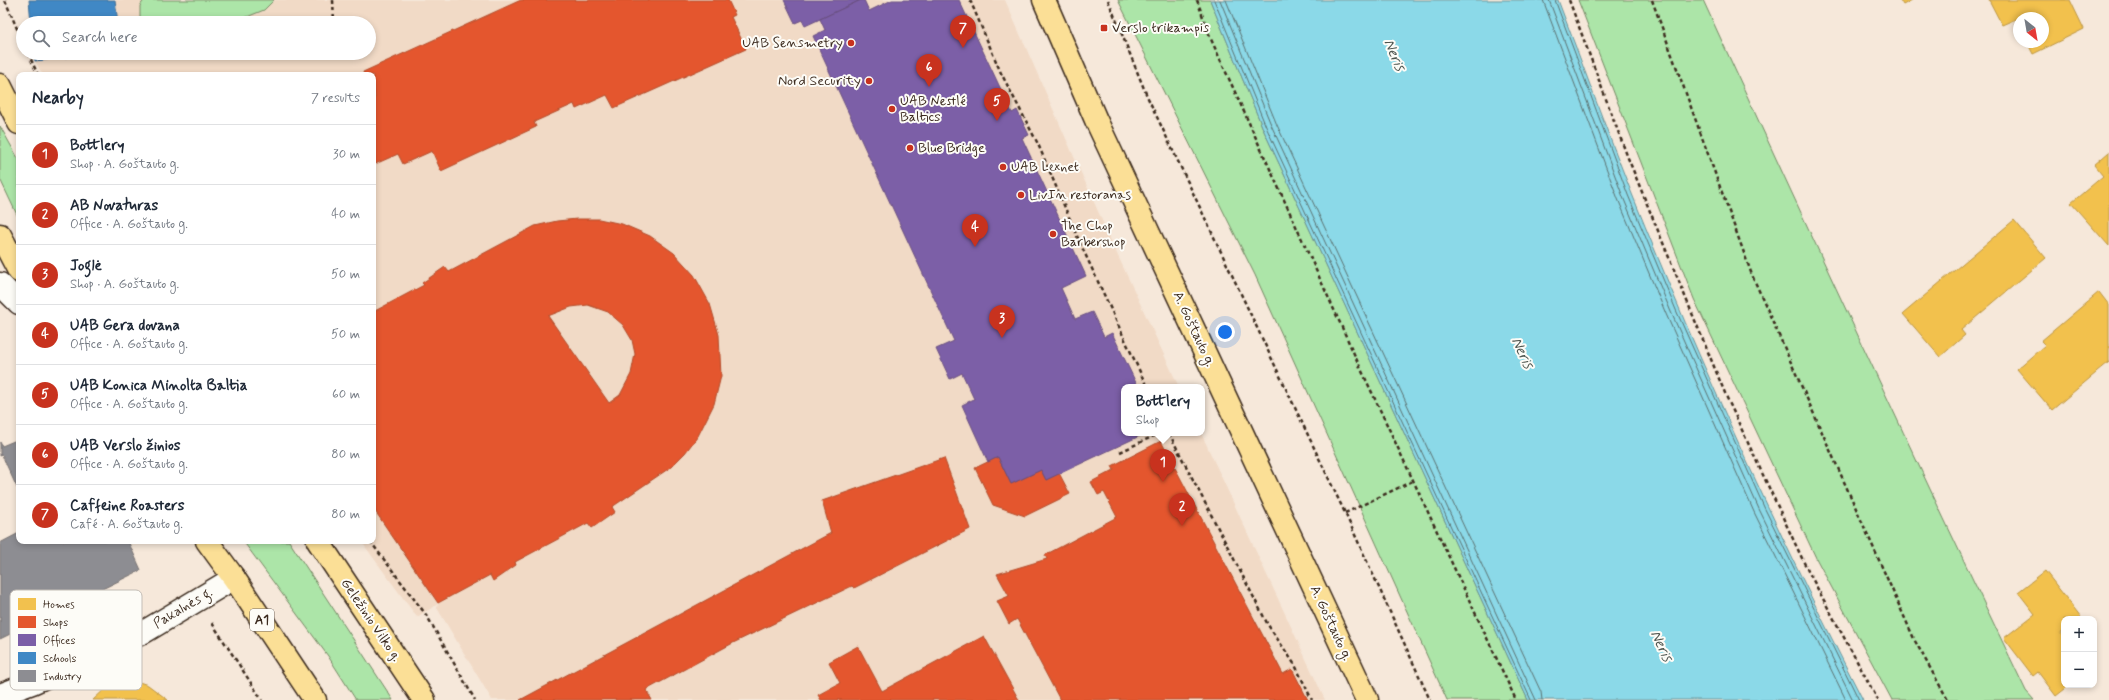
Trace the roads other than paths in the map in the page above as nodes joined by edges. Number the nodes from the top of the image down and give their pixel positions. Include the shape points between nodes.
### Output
1 (1044, 0) edge
2 (0, 85) edge
3 (16, 117) edge
4 (0, 235) edge
5 (16, 265) edge
6 (0, 284) edge
7 (16, 300) edge
8 (209, 544) edge
9 (320, 544) edge
10 (234, 578) junction
11 (142, 633) edge
12 (13, 690) edge
13 (0, 695) edge
14 (315, 700) edge
15 (424, 700) edge
16 (1367, 700) edge

1 - 16 main road, A. Goštauto g. via 1096,120
2 - 3 main road
4 - 5 main road
6 - 7 street
8 - 10 main road, A1
9 - 15 main road, Geležinio Vilko g.
10 - 11 street, Pakalnės g.
10 - 14 main road, A1
12 - 13 street, Pakalnės g.

